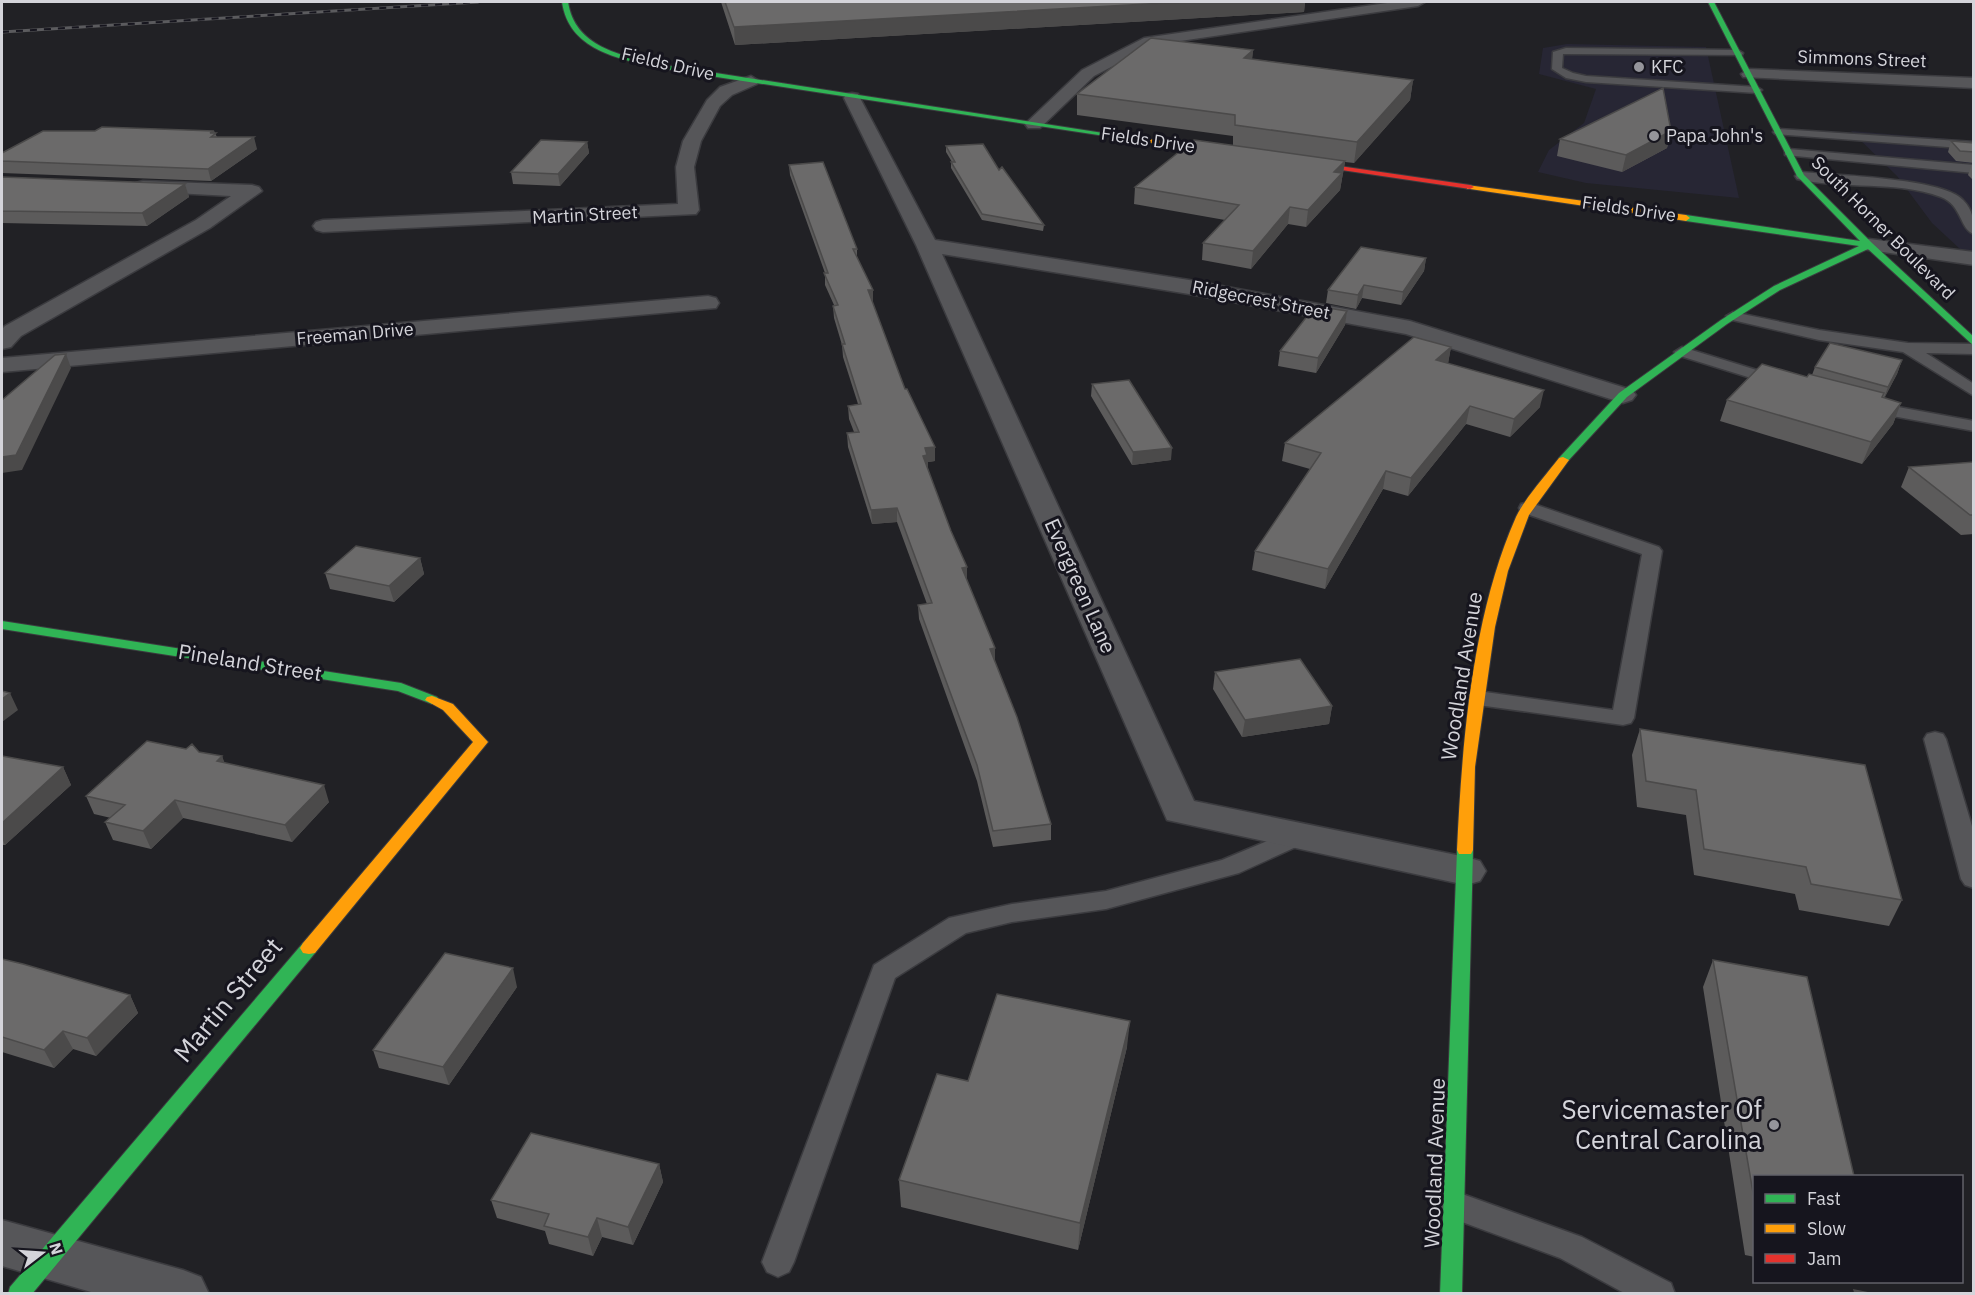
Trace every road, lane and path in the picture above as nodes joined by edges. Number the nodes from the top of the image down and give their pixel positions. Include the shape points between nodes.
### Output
1 (565, 2) edge
2 (1418, 2) edge
3 (1711, 2) edge
4 (1738, 53) junction
5 (1578, 59) junction
6 (1749, 74) junction
7 (752, 81) junction
8 (1974, 83) edge
9 (1710, 87) junction
10 (1757, 90) junction
11 (852, 98) junction
12 (1035, 124) junction
13 (1779, 132) junction
14 (1974, 146) edge
15 (1790, 153) junction
16 (1248, 154) edge
17 (1283, 159) edge
18 (1974, 169) edge
19 (1801, 176) junction
20 (121, 186) edge
21 (1943, 195) junction
22 (1974, 197) edge
23 (323, 226) dead end
24 (1974, 230) edge
25 (927, 245) junction
26 (1869, 245) junction
27 (1974, 259) edge
28 (708, 303) dead end
29 (1733, 316) junction
30 (2, 342) edge
31 (1974, 343) edge
32 (1908, 348) junction
33 (1974, 350) edge
34 (1682, 352) junction
35 (2, 365) edge
36 (1791, 386) edge
37 (1974, 391) edge
38 (1623, 395) junction
39 (1857, 404) edge
40 (1974, 426) edge
41 (1528, 508) junction
42 (2, 625) edge
43 (1478, 698) junction
44 (1935, 739) dead end
45 (481, 742) joint
46 (1298, 836) junction
47 (1466, 871) junction
48 (1974, 879) edge
49 (1454, 1204) junction
50 (2, 1243) edge
51 (778, 1262) dead end
52 (33, 1275) edge
53 (183, 1293) edge
54 (1451, 1293) edge
55 (1659, 1293) edge

1 - 7 street, Fields Drive via 571,28 601,47 665,66
2 - 12 street via 1149,41 1088,73
3 - 4 street, South Horner Boulevard
4 - 5 lane
4 - 6 street, South Horner Boulevard
5 - 9 lane via 1591,70 1675,76
5 - 9 lane via 1558,52 1557,69 1586,79
6 - 8 street, Simmons Street
6 - 10 street, South Horner Boulevard
7 - 11 street, Fields Drive
7 - 23 street, Martin Street via 726,91 713,104 692,141 685,167 689,210
9 - 10 lane
10 - 13 street, South Horner Boulevard
11 - 12 street, Fields Drive
11 - 25 street, Evergreen Lane
12 - 16 street, Fields Drive
13 - 14 lane
13 - 15 street, South Horner Boulevard
15 - 18 lane
15 - 19 street, South Horner Boulevard
17 - 26 street, Fields Drive
19 - 21 lane via 1908,187
19 - 26 street, South Horner Boulevard
20 - 30 street via 252,191 203,224 13,331
21 - 22 lane
21 - 24 lane via 1957,201
25 - 38 street, Ridgecrest Street via 1178,285 1410,328
25 - 46 street, Evergreen Lane via 1180,811
26 - 27 street, Fields Drive
26 - 29 street, Woodland Avenue via 1777,288
26 - 31 street, South Horner Boulevard
28 - 35 street, Freeman Drive
29 - 32 lane
29 - 34 street, Woodland Avenue
32 - 33 lane
32 - 37 lane
34 - 36 lane
34 - 38 street, Woodland Avenue
38 - 41 street, Woodland Avenue via 1566,455
39 - 40 lane
41 - 43 street, Woodland Avenue via 1502,571 1488,627
41 - 43 lane via 1652,551 1623,718
42 - 45 street, Pineland Street via 401,687 448,707
43 - 47 street, Woodland Avenue via 1468,767
44 - 48 lane
45 - 52 street, Martin Street
46 - 47 street, Evergreen Lane
46 - 51 lane via 1230,867 1106,900 958,925 884,972
47 - 49 street, Woodland Avenue
49 - 54 street, Woodland Avenue
49 - 55 lane via 1571,1247
50 - 52 street
52 - 53 street

